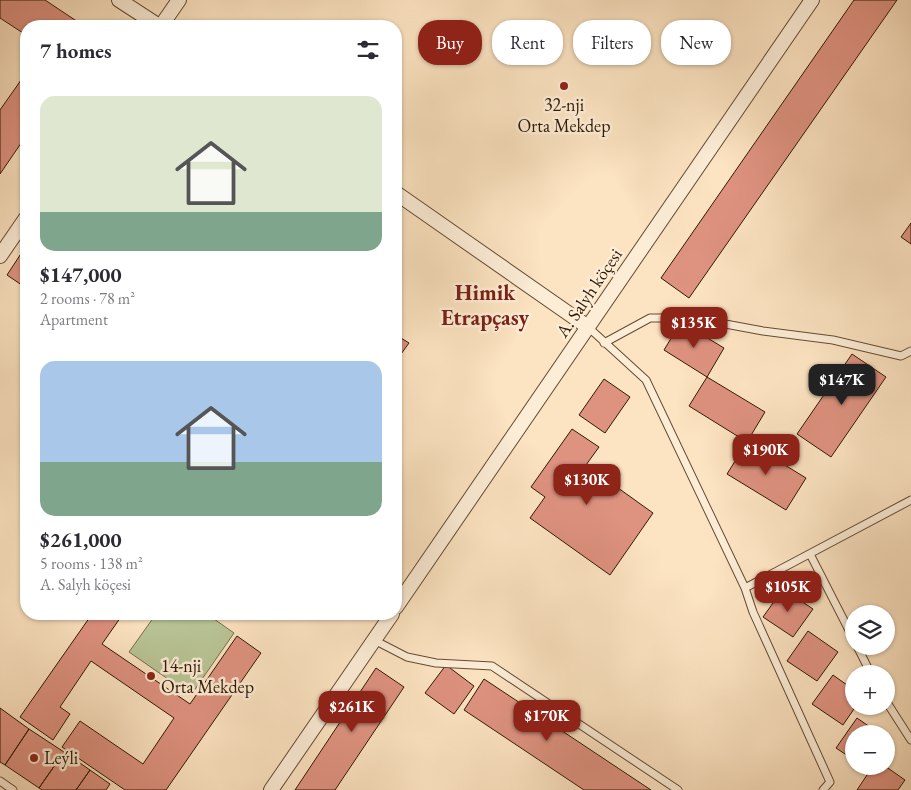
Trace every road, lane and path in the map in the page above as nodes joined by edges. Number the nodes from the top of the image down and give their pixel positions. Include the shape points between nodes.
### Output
1 (119, 0) edge
2 (179, 0) edge
3 (812, 0) edge
4 (151, 20) edge
5 (164, 20) edge
6 (402, 197) edge
7 (20, 227) edge
8 (0, 256) edge
9 (588, 328) junction
10 (604, 343) junction
11 (911, 351) edge
12 (911, 500) edge
13 (810, 554) junction
14 (744, 588) junction
15 (402, 598) edge
16 (388, 620) edge
17 (845, 622) edge
18 (374, 640) junction
19 (895, 715) edge
20 (911, 740) edge
21 (0, 781) edge
22 (13, 790) edge
23 (271, 790) edge
24 (678, 790) edge
25 (823, 790) edge

1 - 4 street
2 - 5 street
3 - 9 street, A. Salyh köçesi
6 - 9 street
7 - 8 street
9 - 10 lane
9 - 15 street, A. Salyh köçesi
10 - 11 lane via 650,318 693,318 833,340 901,356
10 - 14 lane via 646,380
12 - 13 lane
13 - 14 lane
13 - 17 lane
14 - 25 lane via 830,782
16 - 18 street
18 - 23 street
18 - 24 lane via 407,658 492,666
19 - 20 lane
21 - 22 lane

